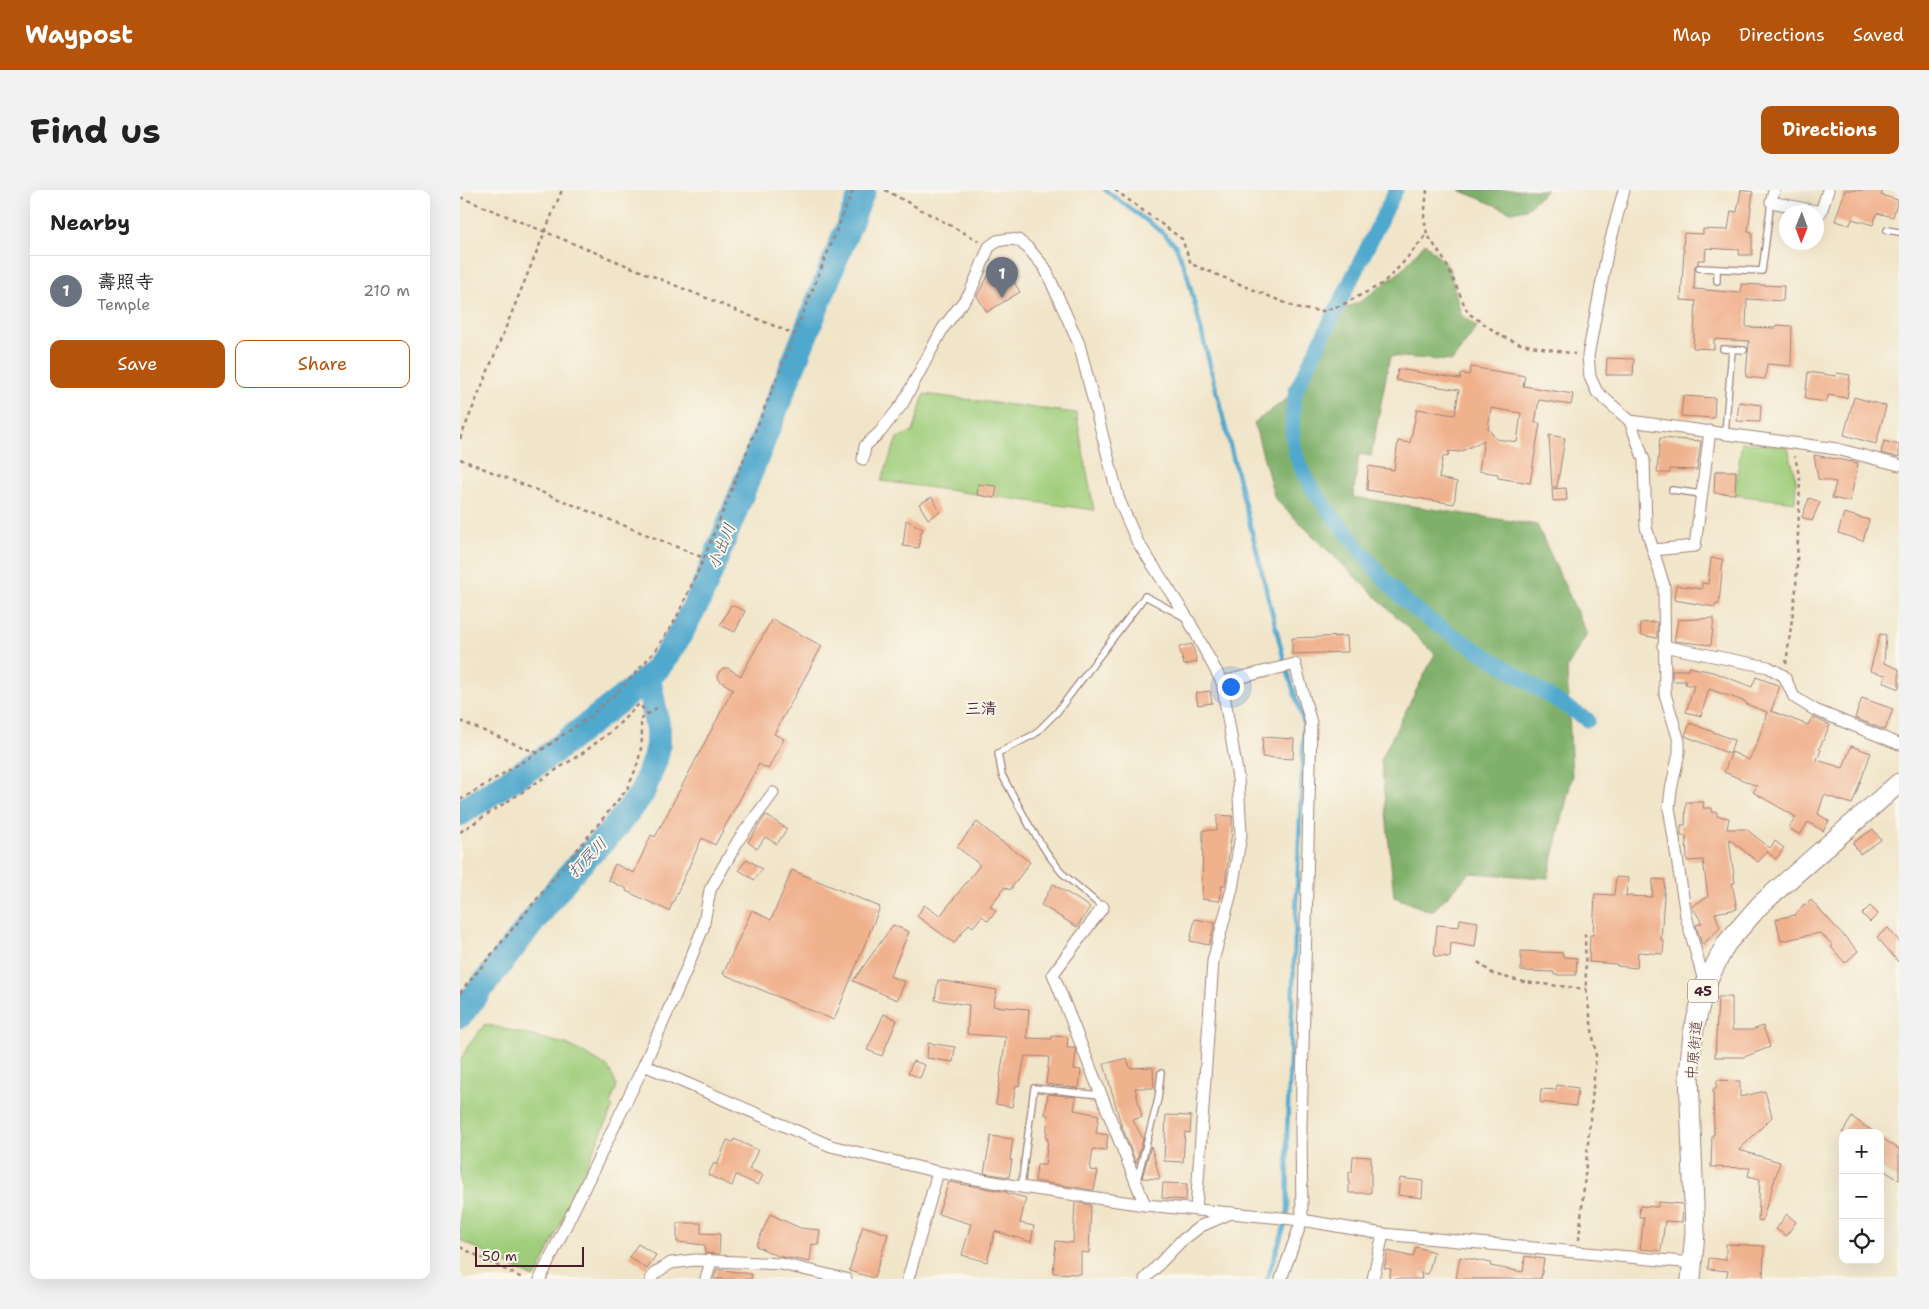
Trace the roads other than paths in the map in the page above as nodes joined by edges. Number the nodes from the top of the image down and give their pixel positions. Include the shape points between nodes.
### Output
1 (1624, 190) edge
2 (1828, 190) edge
3 (1772, 196) edge
4 (1887, 230) dead end
5 (1899, 232) edge
6 (1699, 268) dead end
7 (1717, 269) junction
8 (1717, 280) dead end
9 (1723, 349) dead end
10 (1732, 350) junction
11 (1744, 350) dead end
12 (1630, 421) junction
13 (1710, 431) junction
14 (1725, 433) junction
15 (863, 459) dead end
16 (1899, 465) edge
17 (1672, 490) dead end
18 (1702, 494) junction
19 (1653, 550) junction
20 (1188, 619) junction
21 (1663, 646) junction
22 (1222, 682) junction
23 (1899, 744) edge
24 (1899, 783) edge
25 (773, 792) dead end
26 (1102, 908) joint
27 (1705, 985) junction
28 (644, 1065) junction
29 (1161, 1073) dead end
30 (1100, 1095) junction
31 (938, 1172) junction
32 (1136, 1182) junction
33 (1021, 1188) junction
34 (1144, 1205) junction
35 (1196, 1210) junction
36 (1231, 1213) junction
37 (1292, 1219) junction
38 (1383, 1234) junction
39 (711, 1261) junction
40 (1692, 1271) edge
41 (540, 1279) edge
42 (651, 1279) edge
43 (706, 1279) edge
44 (846, 1279) edge
45 (908, 1279) edge
46 (1145, 1279) edge
47 (1281, 1279) edge
48 (1373, 1279) edge

1 - 12 street via 1607,254 1588,356 1590,377 1598,392
2 - 3 street via 1821,212
3 - 7 lane via 1762,271
4 - 5 lane
6 - 7 lane
7 - 8 lane
9 - 10 lane
10 - 11 lane
10 - 14 lane
12 - 13 street
12 - 19 street via 1644,460 1646,527
13 - 14 street
13 - 18 street
14 - 16 street via 1837,449
15 - 20 street via 865,446 904,403 943,328 970,293 990,246 997,241 1018,240 1045,268 1079,344 1118,500 1137,541
17 - 18 lane
18 - 19 street via 1695,546
19 - 21 street via 1664,586
20 - 22 street
20 - 26 lane via 1145,596 1056,712 1035,734 998,753 1002,775 1046,852 1062,873
21 - 23 street via 1768,667 1784,676 1794,697 1815,710
21 - 27 street via 1665,694 1679,740 1669,807 1686,916
22 - 35 street via 1238,778 1241,835 1232,889 1213,960
22 - 37 street via 1295,664 1311,723 1301,1127
24 - 27 main road, 中原街道 / 45 via 1760,905 1726,944
25 - 28 street via 739,839 710,890 703,928
26 - 30 street via 1053,974
27 - 40 main road, 中原街道 / 45 via 1693,1033 1690,1074 1695,1232
28 - 31 street via 831,1146
28 - 41 street
29 - 32 lane via 1158,1099
30 - 32 street
30 - 33 lane via 1034,1088
31 - 33 street
31 - 45 street
32 - 34 street
33 - 34 street
34 - 35 street
35 - 36 street
36 - 37 street
36 - 46 street via 1201,1226 1180,1242
37 - 38 street
37 - 47 street
38 - 40 street via 1578,1252
38 - 48 street
39 - 42 street via 671,1263
39 - 43 street
39 - 44 street via 781,1264

